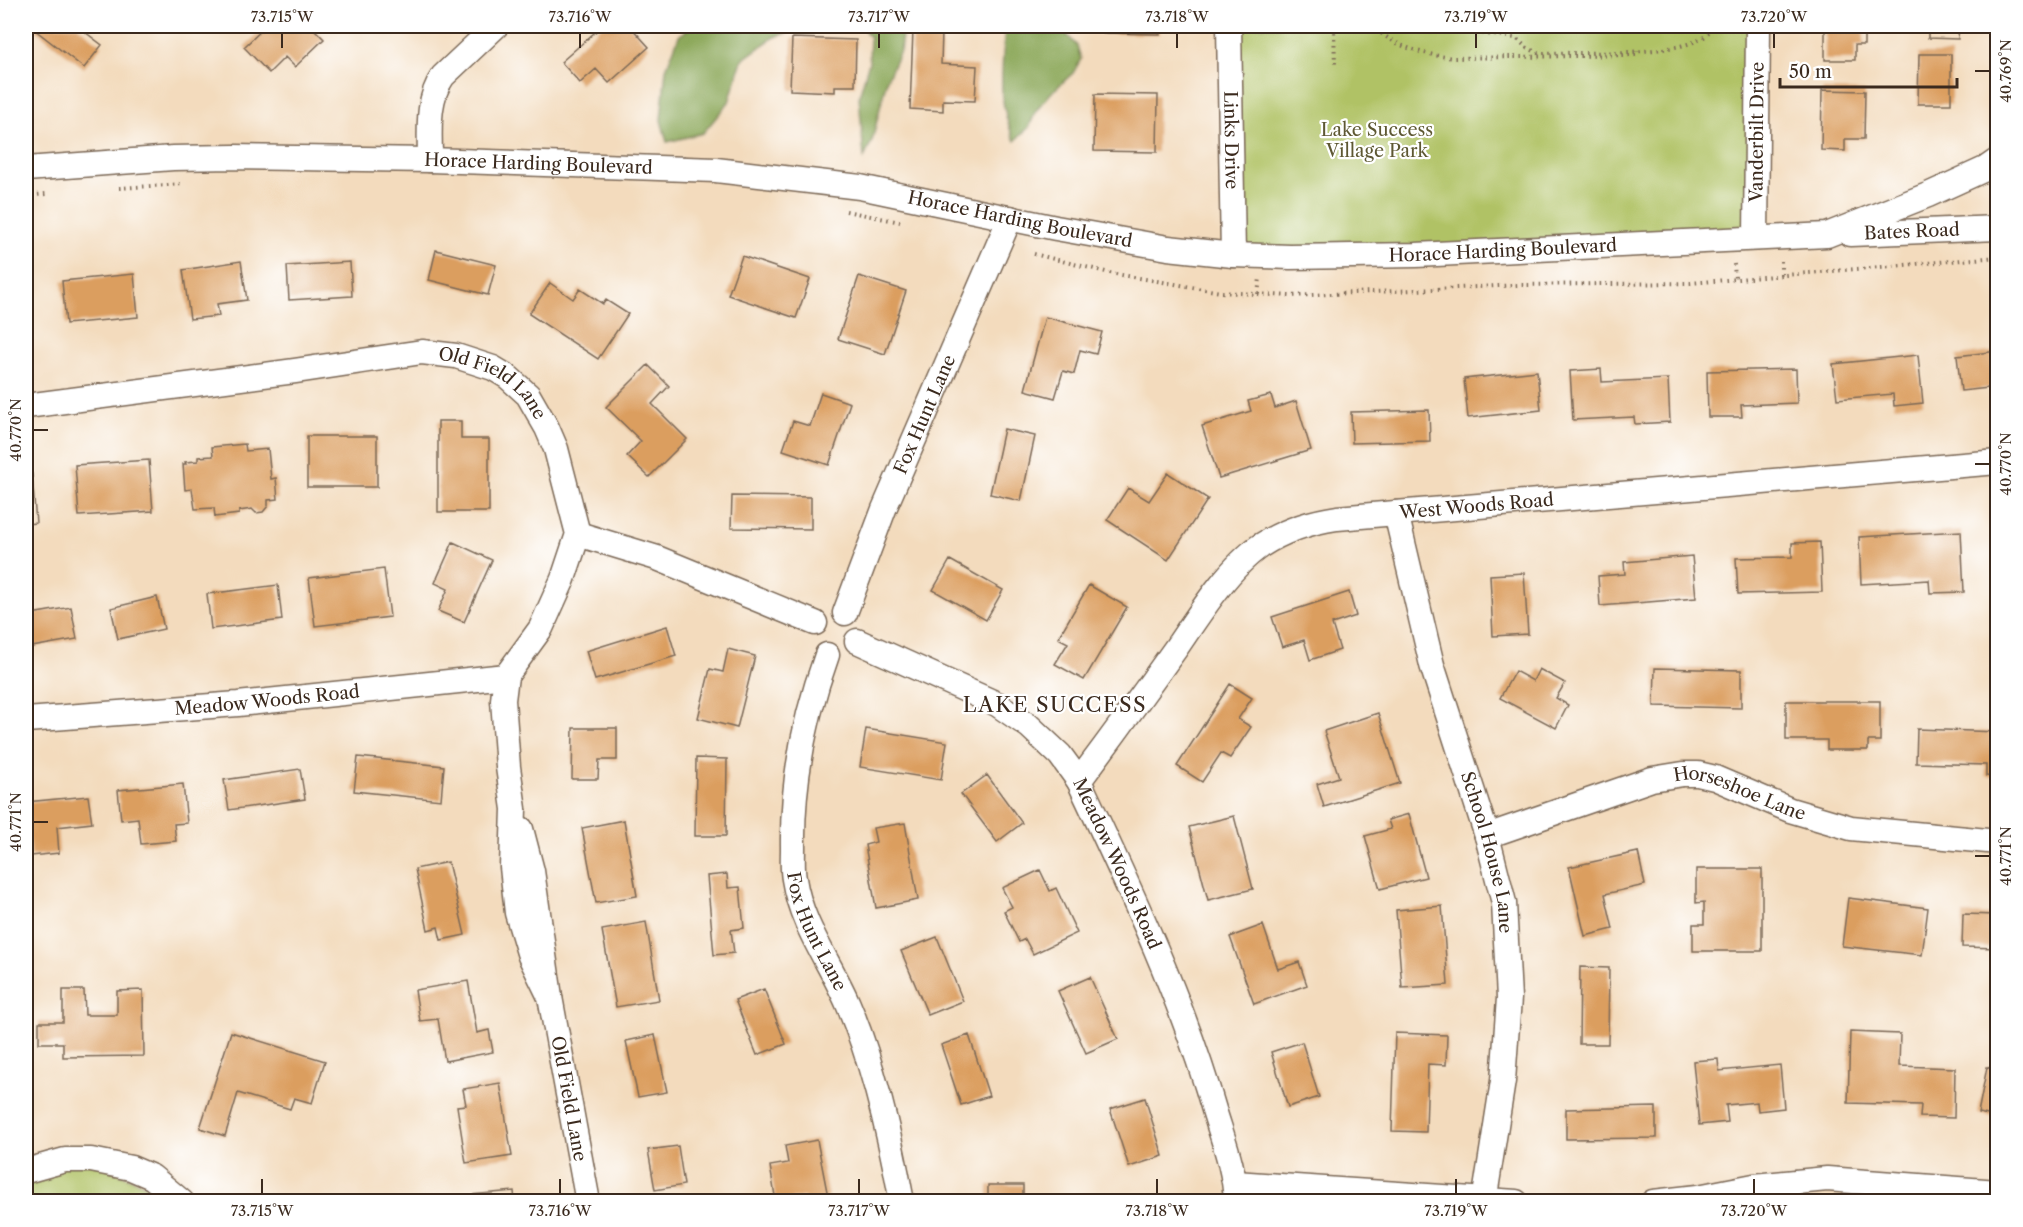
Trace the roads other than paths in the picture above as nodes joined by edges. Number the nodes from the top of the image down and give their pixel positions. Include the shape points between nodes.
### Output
1 (496, 26) edge
2 (1229, 26) edge
3 (1758, 26) edge
4 (430, 160) junction
5 (1998, 160) edge
6 (26, 168) edge
7 (1010, 218) junction
8 (1998, 228) edge
9 (1827, 235) junction
10 (1756, 238) junction
11 (1233, 255) junction
12 (26, 406) edge
13 (1998, 462) edge
14 (1396, 513) junction
15 (578, 534) junction
16 (845, 613) junction
17 (815, 623) junction
18 (857, 641) junction
19 (827, 655) junction
20 (506, 676) junction
21 (26, 720) edge
22 (1079, 781) junction
23 (1486, 836) junction
24 (1998, 842) edge
25 (26, 1171) edge
26 (1236, 1192) edge
27 (1998, 1192) edge
28 (1484, 1200) edge
29 (182, 1202) edge
30 (588, 1202) edge
31 (902, 1202) edge
32 (1516, 1202) edge
33 (1653, 1202) edge

1 - 4 street via 438,84 430,114
2 - 11 street, Links Drive
3 - 10 street, Vanderbilt Drive
4 - 6 street, Horace Harding Boulevard via 234,157
4 - 7 street, Horace Harding Boulevard via 716,170 860,187
5 - 9 street, Horace Harding Boulevard via 1928,195
7 - 11 street, Horace Harding Boulevard via 1168,248
7 - 16 street, Fox Hunt Lane via 884,509
8 - 9 street, Bates Road
9 - 10 street, Horace Harding Boulevard
10 - 11 street, Horace Harding Boulevard via 1416,255
12 - 15 street, Old Field Lane via 409,353 456,356 493,368 528,395 556,449
13 - 14 street, West Woods Road
14 - 22 street, West Woods Road via 1318,521 1276,537 1244,558
14 - 23 street, School House Lane via 1432,665
15 - 17 street via 657,558
15 - 20 street via 541,628
16 - 17 street via 831,611
16 - 18 street via 858,628
17 - 19 street via 815,645
18 - 19 street via 848,653
18 - 22 street, Meadow Woods Road via 997,704 1037,733
19 - 31 street, Fox Hunt Lane via 801,750 793,822 794,878 803,915 848,1004 880,1096
20 - 21 street, Meadow Woods Road via 238,704
20 - 30 street, Old Field Lane via 504,726 514,809 532,871 550,997
22 - 26 street, Meadow Woods Road via 1141,913 1179,1009 1208,1087
23 - 24 street, Horseshoe Lane via 1652,779 1690,774 1715,778 1790,810 1851,828
23 - 28 street, School House Lane via 1504,903 1509,998 1503,1081
25 - 29 street via 65,1160 91,1160 131,1168 152,1177
26 - 28 street
27 - 33 street via 1827,1179
28 - 32 street

